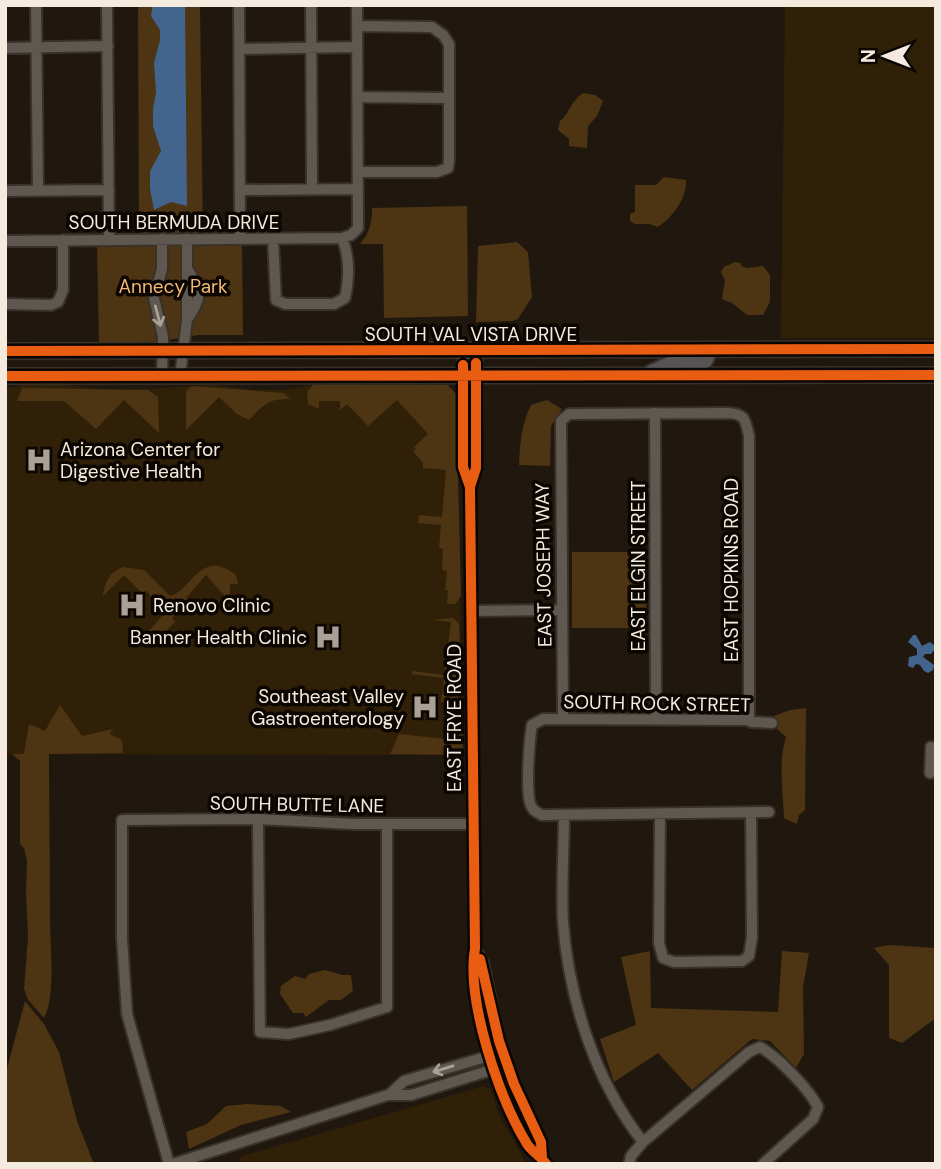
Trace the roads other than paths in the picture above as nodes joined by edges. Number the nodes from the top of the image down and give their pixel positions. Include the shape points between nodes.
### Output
1 (36, 5) edge
2 (107, 5) edge
3 (239, 5) edge
4 (311, 5) edge
5 (357, 5) edge
6 (357, 26) junction
7 (108, 46) junction
8 (36, 47) junction
9 (357, 47) junction
10 (5, 48) edge
11 (311, 48) junction
12 (239, 49) junction
13 (358, 97) junction
14 (449, 97) junction
15 (358, 172) junction
16 (312, 189) junction
17 (358, 189) junction
18 (108, 190) junction
19 (240, 190) junction
20 (5, 191) edge
21 (38, 191) junction
22 (342, 238) junction
23 (109, 239) junction
24 (162, 239) junction
25 (187, 239) junction
26 (240, 239) junction
27 (273, 239) junction
28 (63, 240) junction
29 (5, 241) edge
30 (5, 304) edge
31 (936, 349) edge
32 (830, 350) junction
33 (5, 351) edge
34 (162, 351) junction
35 (183, 351) junction
36 (470, 351) junction
37 (710, 351) junction
38 (830, 374) junction
39 (469, 375) junction
40 (644, 375) junction
41 (936, 375) edge
42 (5, 376) edge
43 (162, 376) junction
44 (180, 376) junction
45 (655, 413) junction
46 (561, 610) junction
47 (471, 611) junction
48 (563, 719) junction
49 (656, 720) junction
50 (749, 720) junction
51 (772, 723) dead end
52 (931, 747) dead end
53 (930, 773) dead end
54 (769, 812) dead end
55 (751, 813) junction
56 (564, 815) junction
57 (660, 815) junction
58 (258, 819) junction
59 (387, 824) junction
60 (472, 824) junction
61 (475, 948) junction
62 (504, 1058) junction
63 (493, 1062) junction
64 (643, 1142) junction
65 (544, 1161) edge
66 (171, 1164) edge
67 (629, 1164) edge
68 (764, 1164) edge

1 - 8 street
2 - 7 street
3 - 12 street
4 - 11 street
5 - 6 street
6 - 9 street
6 - 14 street via 432,27 443,35 449,44
7 - 8 street
7 - 18 street
8 - 10 street
8 - 21 street
9 - 11 street
9 - 13 street
11 - 12 street
11 - 16 street
12 - 19 street
13 - 14 street
13 - 15 street
14 - 15 street via 448,168 437,172
15 - 17 street
16 - 17 street
16 - 19 street
17 - 22 street via 358,228
18 - 21 street
18 - 23 street
19 - 26 street
20 - 21 street
22 - 27 street, SOUTH BERMUDA DRIVE
22 - 27 street via 348,250 348,285 345,298 334,304 276,300
23 - 24 street, SOUTH BERMUDA DRIVE
23 - 28 street, SOUTH BERMUDA DRIVE
24 - 25 street, SOUTH BERMUDA DRIVE
24 -> 34 street via 162,269 154,298
25 - 26 street, SOUTH BERMUDA DRIVE
25 - 35 street
26 - 27 street, SOUTH BERMUDA DRIVE
28 - 29 street, SOUTH BERMUDA DRIVE
28 - 30 street via 63,290 58,302
31 - 32 main road, SOUTH VAL VISTA DRIVE
32 - 37 main road, SOUTH VAL VISTA DRIVE
32 - 38 main road
33 - 34 main road, SOUTH VAL VISTA DRIVE
34 - 35 main road, SOUTH VAL VISTA DRIVE
34 - 43 street
35 - 36 main road, SOUTH VAL VISTA DRIVE
35 - 44 street
36 - 37 main road, SOUTH VAL VISTA DRIVE
36 - 39 street, EAST FRYE ROAD
37 - 40 main road via 705,360 669,363
38 - 40 main road
38 - 41 main road
39 - 40 main road
39 - 44 main road
39 - 47 street, EAST FRYE ROAD via 463,467 470,487
42 - 43 main road
43 - 44 main road
45 - 46 street, EAST JOSEPH WAY via 569,414 561,421
45 - 49 street, EAST ELGIN STREET
45 - 50 street, EAST HOPKINS ROAD via 729,412 745,420 749,436
46 - 47 street
46 - 48 street, EAST JOSEPH WAY
47 - 60 street, EAST FRYE ROAD
48 - 49 street, SOUTH ROCK STREET
48 - 56 street, SOUTH ROCK STREET via 543,719 532,725 530,802 542,815
49 - 50 street, SOUTH ROCK STREET
50 - 51 street, SOUTH ROCK STREET
52 - 53 street
54 - 55 street
55 - 57 street
55 - 57 street via 752,937 750,956 742,961 674,962 663,958 659,943
56 - 57 street
56 - 64 street via 563,920 573,983 597,1063 629,1125
58 - 59 street, SOUTH BUTTE LANE
58 - 59 street via 260,1032 289,1034 387,1007
58 - 66 street, SOUTH BUTTE LANE via 122,820 127,1014
59 - 60 street, SOUTH BUTTE LANE
60 - 61 street, EAST FRYE ROAD
61 - 62 street, EAST FRYE ROAD via 483,963
61 - 63 street, EAST FRYE ROAD via 474,986
62 - 63 street
62 - 65 street, EAST FRYE ROAD via 541,1142
63 - 65 street, EAST FRYE ROAD via 529,1148
63 - 66 street via 411,1095 388,1095
64 - 67 street
64 - 68 street via 760,1047 818,1107 813,1119

